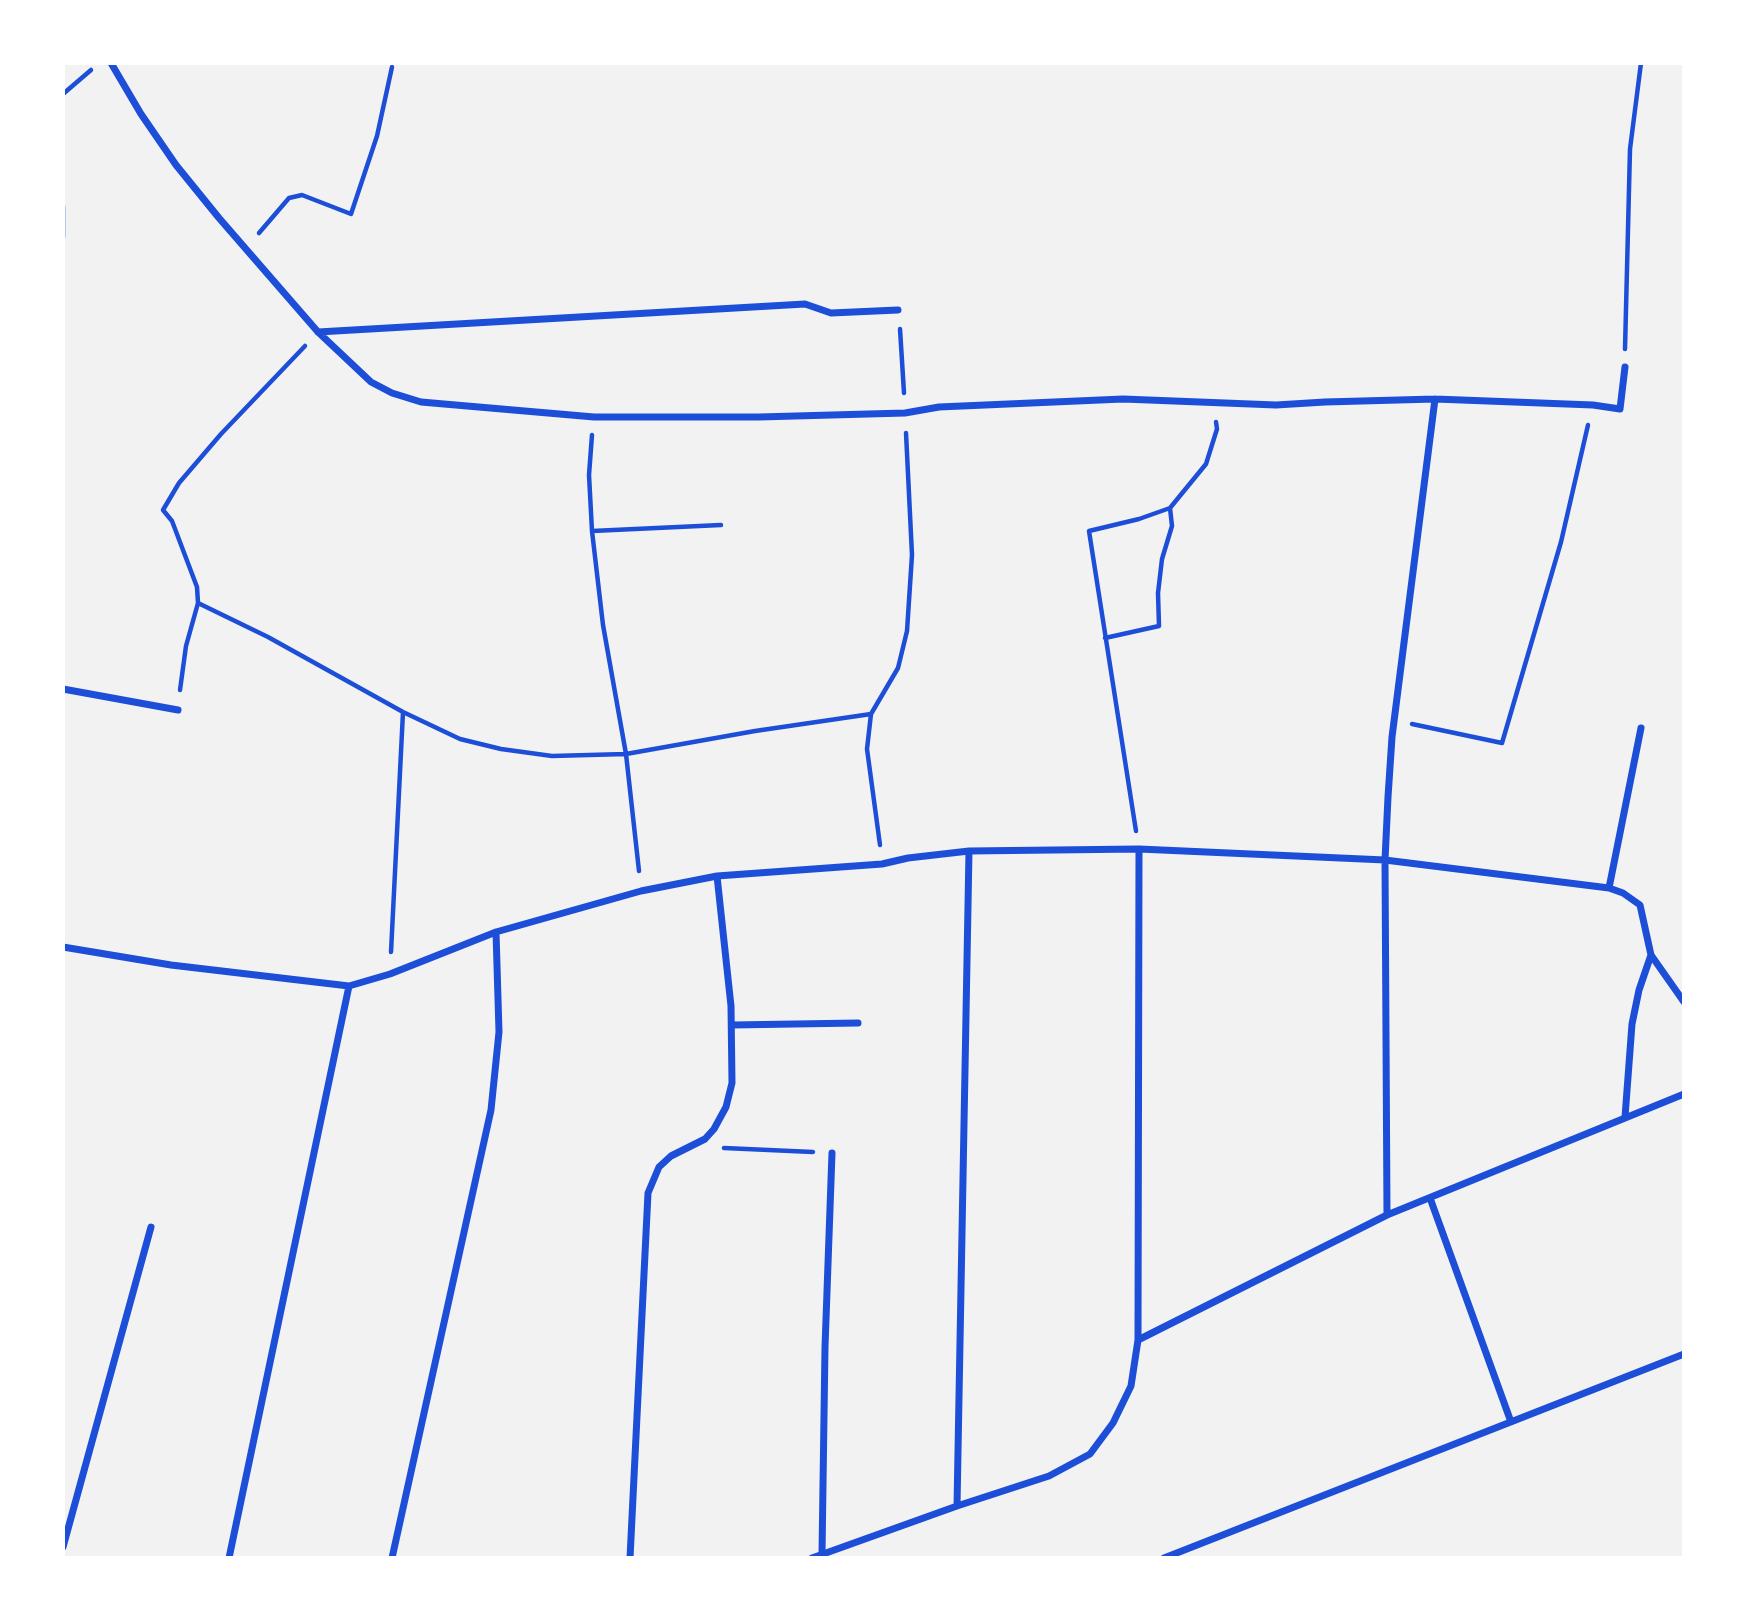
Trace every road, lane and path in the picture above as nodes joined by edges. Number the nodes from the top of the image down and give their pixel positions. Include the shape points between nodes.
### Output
1 (100, 63) edge
2 (111, 63) edge
3 (1641, 63) edge
4 (392, 67) dead end
5 (63, 94) edge
6 (63, 206) edge
7 (63, 237) edge
8 (245, 249) junction
9 (898, 310) joint
10 (317, 332) junction
11 (1625, 367) joint
12 (1435, 400) junction
13 (1215, 403) junction
14 (1593, 405) junction
15 (905, 413) junction
16 (594, 417) junction
17 (1170, 508) junction
18 (722, 525) dead end
19 (592, 531) junction
20 (198, 603) junction
21 (1105, 638) junction
22 (63, 689) edge
23 (177, 710) joint
24 (403, 712) junction
25 (871, 714) junction
26 (1394, 721) junction
27 (1641, 728) dead end
28 (626, 754) junction
29 (1139, 849) junction
30 (969, 851) junction
31 (1385, 860) junction
32 (882, 864) junction
33 (717, 876) junction
34 (1609, 888) junction
35 (641, 891) junction
36 (496, 932) junction
37 (63, 947) edge
38 (1651, 955) junction
39 (390, 974) junction
40 (348, 986) junction
41 (1684, 1002) edge
42 (858, 1023) dead end
43 (732, 1025) junction
44 (1684, 1094) edge
45 (1625, 1117) junction
46 (705, 1139) junction
47 (832, 1153) joint
48 (1430, 1198) junction
49 (1387, 1215) junction
50 (151, 1227) dead end
51 (1138, 1340) junction
52 (1684, 1353) edge
53 (1511, 1422) junction
54 (957, 1506) junction
55 (63, 1547) edge
56 (822, 1554) junction
57 (229, 1558) edge
58 (392, 1558) edge
59 (630, 1558) edge
60 (812, 1558) edge
61 (1164, 1558) edge

1 - 5 path
2 - 8 street via 176,164
3 - 11 path via 1630,149
4 - 8 path via 377,136 351,214 302,195 289,198
6 - 7 path
8 - 10 street
9 - 10 street via 831,313 805,303
9 - 15 path
10 - 16 street via 371,382 421,402
10 - 20 path via 221,434 179,483 163,510 187,559
11 - 14 street via 1620,410
12 - 13 street
12 - 14 street
12 - 26 street
13 - 15 street via 1123,399 939,407
13 - 17 path via 1217,429 1206,464
14 - 26 path via 1561,542 1502,743
15 - 16 street
15 - 25 path via 912,555 907,631 898,668
16 - 19 path via 589,475
17 - 21 path via 1172,526 1162,559 1158,626
17 - 21 path via 1089,531
18 - 19 path
19 - 28 path
20 - 23 path
20 - 24 path via 268,636
21 - 29 path
22 - 23 street
24 - 28 path via 460,739 502,749 552,756
24 - 39 path
25 - 28 path
25 - 32 path via 867,749
26 - 31 street
27 - 34 street
28 - 35 path
29 - 30 street
29 - 31 street
29 - 51 street
30 - 32 street
30 - 54 street
31 - 34 street
31 - 49 street
32 - 33 street
33 - 35 street
33 - 43 street
34 - 38 street via 1640,905
35 - 36 street
36 - 39 street
36 - 58 street via 499,1032 491,1110
37 - 40 street
38 - 41 street
38 - 45 street via 1632,1024
39 - 40 street
40 - 57 street
42 - 43 street
43 - 46 street via 732,1083 726,1107
44 - 45 street
45 - 48 street
46 - 47 path via 728,1150
46 - 59 street via 659,1167 648,1193
47 - 56 street
48 - 49 street
48 - 53 street
49 - 51 street
50 - 55 street
51 - 54 street via 1131,1386 1113,1423 1090,1454 1049,1476
52 - 53 street
53 - 61 street
54 - 56 street
56 - 60 street

